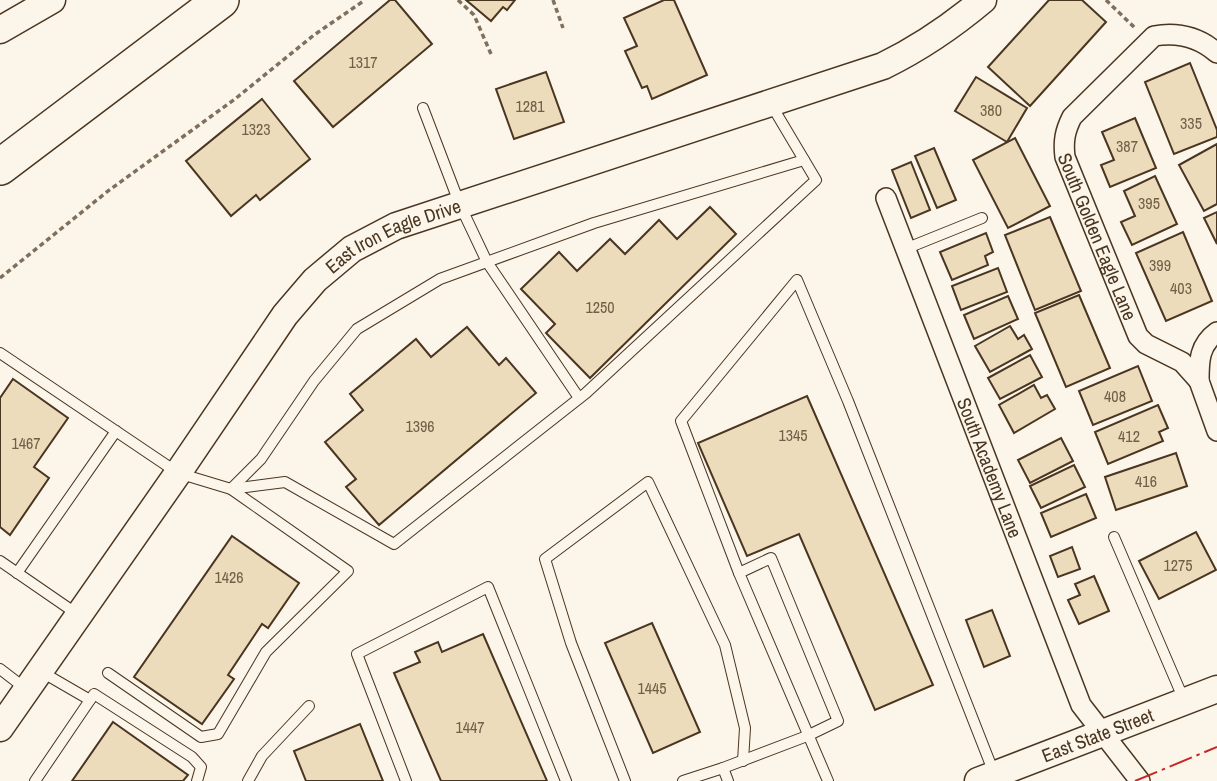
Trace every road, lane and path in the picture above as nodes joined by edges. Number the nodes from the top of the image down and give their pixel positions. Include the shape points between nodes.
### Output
1 (52, 0) edge
2 (221, 0) edge
3 (365, 0) edge
4 (458, 0) edge
5 (553, 0) edge
6 (983, 0) edge
7 (1105, 0) edge
8 (563, 28) dead end
9 (0, 30) edge
10 (1150, 41) junction
11 (1217, 53) edge
12 (491, 54) dead end
13 (771, 104) junction
14 (423, 107) dead end
15 (804, 160) junction
16 (0, 167) edge
17 (886, 198) dead end
18 (460, 205) junction
19 (982, 218) dead end
20 (905, 249) junction
21 (487, 262) junction
22 (0, 278) edge
23 (1217, 332) edge
24 (0, 352) edge
25 (1199, 382) junction
26 (579, 398) junction
27 (116, 431) junction
28 (1217, 431) edge
29 (178, 473) junction
30 (231, 489) junction
31 (1114, 537) dead end
32 (0, 561) edge
33 (17, 572) junction
34 (738, 572) junction
35 (78, 614) junction
36 (0, 669) edge
37 (108, 673) dead end
38 (33, 680) junction
39 (1217, 689) edge
40 (90, 700) junction
41 (1185, 701) junction
42 (309, 706) dead end
43 (0, 728) edge
44 (1103, 733) junction
45 (807, 736) junction
46 (743, 761) junction
47 (723, 768) junction
48 (987, 778) edge
49 (35, 781) edge
50 (197, 781) edge
51 (248, 781) edge
52 (407, 781) edge
53 (566, 781) edge
54 (625, 781) edge
55 (683, 781) edge
56 (728, 781) edge
57 (828, 781) edge
58 (1140, 781) edge

1 - 9 street
2 - 16 highway
3 - 22 path via 108,191
4 - 12 path via 474,15
5 - 8 path
6 - 13 street, East Iron Eagle Drive via 954,25 883,66
7 - 10 path
10 - 11 street via 1154,36 1181,35
10 - 25 street, South Golden Eagle Lane via 1072,117 1066,129 1065,157 1138,336 1182,362
13 - 15 lane
13 - 18 street, East Iron Eagle Drive
14 - 18 lane
15 - 21 lane via 594,223
15 - 26 lane via 816,180
17 - 20 street, South Academy Lane
18 - 21 lane
18 - 29 street, East Iron Eagle Drive via 372,237 315,280 285,315
19 - 20 lane
20 - 44 street, South Academy Lane via 1081,705
21 - 26 lane
21 - 30 lane via 440,279 357,329 314,381 261,459
23 - 25 street, South Golden Eagle Lane via 1203,344
24 - 27 lane
25 - 28 street, South Golden Eagle Lane
26 - 30 lane via 394,544 285,482
27 - 29 lane
27 - 33 lane
29 - 30 lane
29 - 35 street, East Iron Eagle Drive
30 - 37 lane via 348,571 266,652 218,734 201,737
31 - 41 lane
32 - 33 lane
33 - 35 lane
34 - 45 lane
34 - 45 lane via 771,558 838,721
34 - 48 lane via 681,421 797,280 848,401
35 - 38 street, East Iron Eagle Drive
36 - 38 lane
38 - 40 lane
38 - 43 street, East Iron Eagle Drive
39 - 41 street, East State Street
40 - 49 lane
40 - 50 lane via 94,694 192,757 201,767
41 - 44 street, East State Street
42 - 51 lane via 262,756
44 - 48 street, East State Street
44 - 58 street, South Academy Lane
45 - 46 lane
45 - 57 lane
46 - 47 lane
46 - 54 lane via 745,728 725,645 648,482 545,559 571,643
47 - 55 lane
47 - 56 lane
52 - 53 lane via 357,654 488,587

